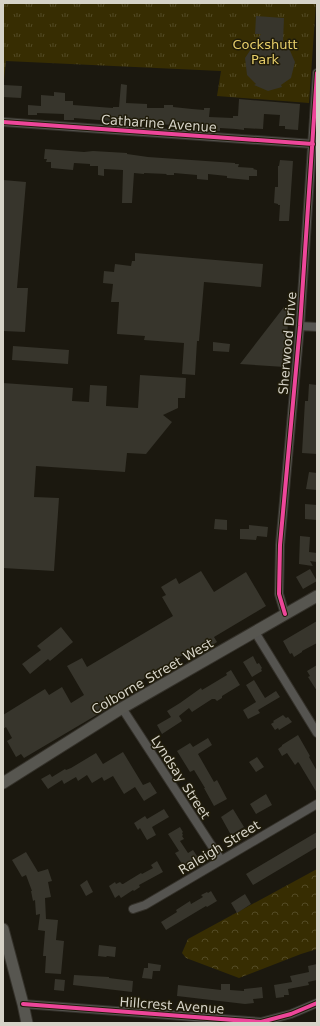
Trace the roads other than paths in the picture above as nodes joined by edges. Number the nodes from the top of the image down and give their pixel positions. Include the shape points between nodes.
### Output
1 (317, 73) edge
2 (315, 118) edge
3 (3, 122) edge
4 (313, 144) junction
5 (300, 326) junction
6 (317, 327) edge
7 (317, 596) edge
8 (285, 614) junction
9 (254, 632) junction
10 (122, 708) junction
11 (317, 733) edge
12 (3, 783) edge
13 (317, 804) edge
14 (221, 860) junction
15 (133, 909) dead end
16 (3, 929) edge
17 (317, 1003) edge
18 (23, 1004) junction
19 (290, 1014) junction
20 (28, 1023) edge
21 (292, 1023) edge

1 - 2 street, Sherwood Drive
2 - 4 street, Sherwood Drive
3 - 4 street, Catharine Avenue
4 - 5 street, Sherwood Drive
5 - 6 street
5 - 8 street, Sherwood Drive via 280,545 279,594
7 - 8 main road, Colborne Street West
8 - 9 main road, Colborne Street West
9 - 10 main road, Colborne Street West
9 - 11 street
10 - 12 main road, Colborne Street West
10 - 14 street, Lyndsay Street
13 - 14 street, Raleigh Street
14 - 15 street, Raleigh Street via 145,905
16 - 18 main road
17 - 19 street, Hillcrest Avenue
18 - 19 street, Hillcrest Avenue via 261,1022
18 - 20 main road
19 - 21 street

